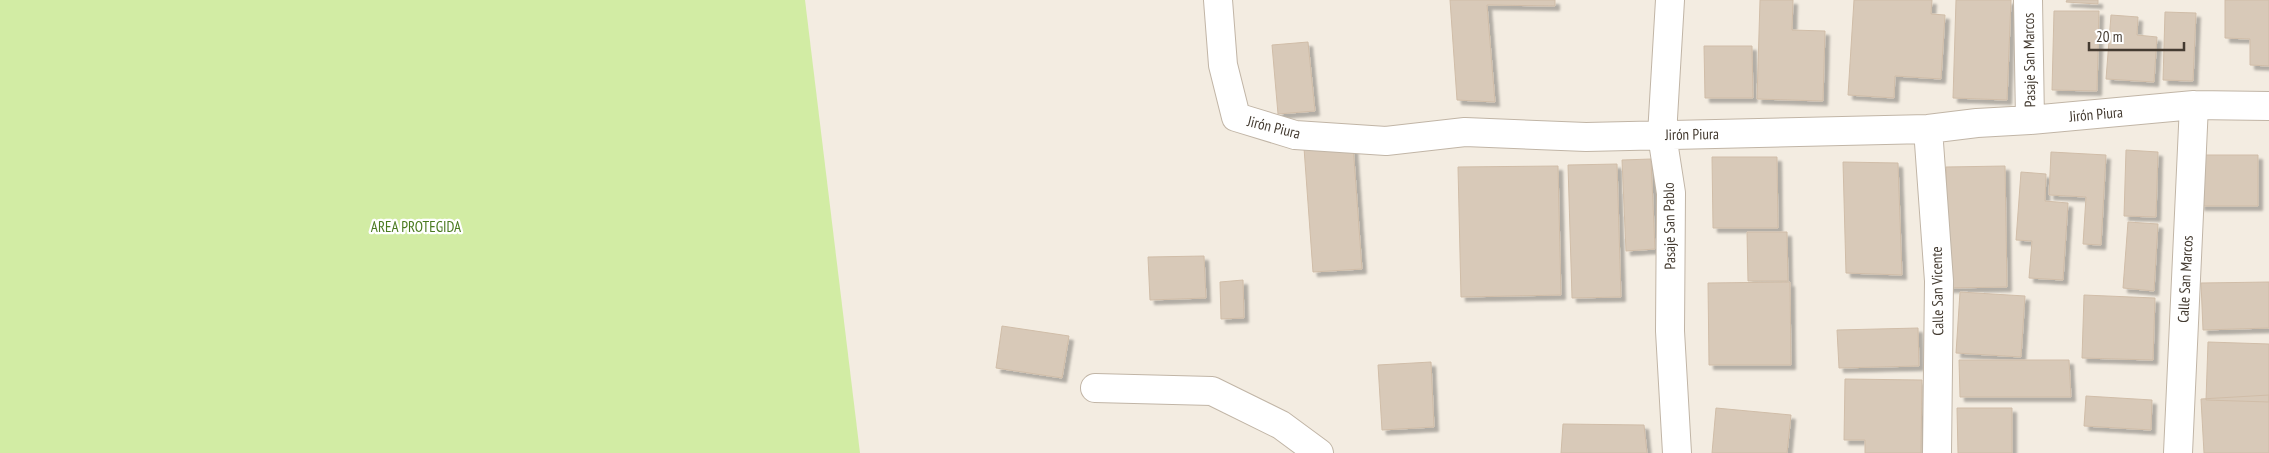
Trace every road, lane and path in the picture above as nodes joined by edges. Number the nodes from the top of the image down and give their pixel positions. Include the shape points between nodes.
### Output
1 (1218, 0) edge
2 (1670, 0) edge
3 (2028, 0) edge
4 (2194, 105) junction
5 (2269, 106) edge
6 (2030, 120) junction
7 (1928, 129) junction
8 (1662, 135) junction
9 (1095, 388) dead end
10 (1319, 453) edge
11 (1677, 453) edge
12 (1937, 453) edge
13 (2178, 453) edge

1 - 8 street, Jirón Piura via 1223,65 1236,117 1295,135 1386,142 1465,132 1586,137
2 - 8 street, Pasaje San Pablo
3 - 6 street, Pasaje San Marcos
4 - 5 street, Jirón Piura
4 - 6 street, Jirón Piura
4 - 13 street, Calle San Marcos
6 - 7 street, Jirón Piura
7 - 8 street, Jirón Piura
7 - 12 street, Calle San Vicente via 1939,281
8 - 11 street, Pasaje San Pablo via 1671,194 1670,331
9 - 10 street via 1212,392 1281,425

